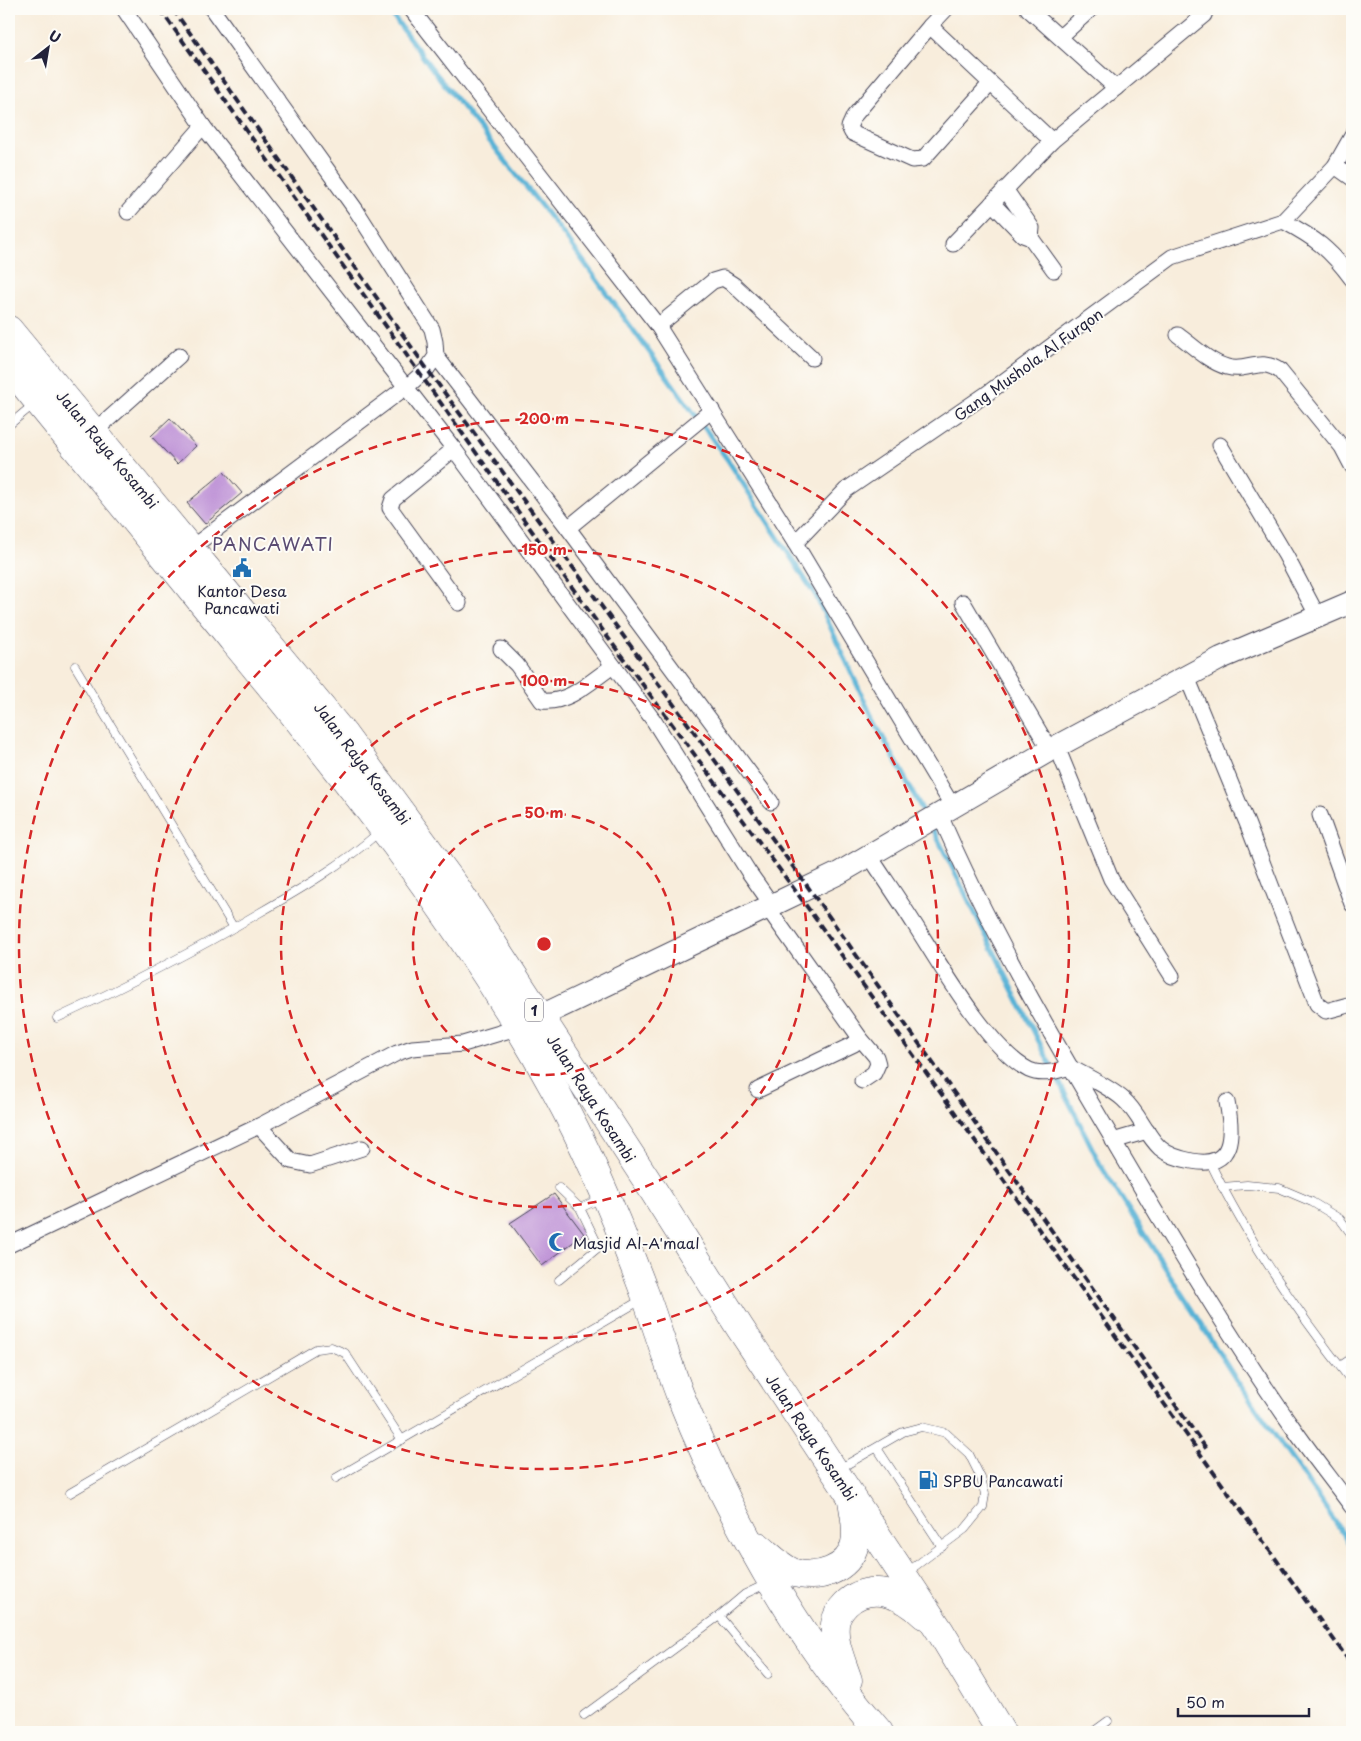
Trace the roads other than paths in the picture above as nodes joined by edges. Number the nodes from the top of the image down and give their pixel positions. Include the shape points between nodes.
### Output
1 (124, 9) edge
2 (212, 9) edge
3 (411, 9) edge
4 (946, 9) edge
5 (1028, 9) edge
6 (1091, 9) edge
7 (1206, 9) edge
8 (930, 26) junction
9 (1060, 37) junction
10 (990, 84) junction
11 (1116, 88) junction
12 (203, 126) junction
13 (1352, 136) edge
14 (1052, 141) junction
15 (1335, 166) junction
16 (1352, 178) edge
17 (1005, 189) junction
18 (992, 203) junction
19 (128, 212) dead end
20 (1283, 221) junction
21 (1031, 238) junction
22 (953, 244) dead end
23 (1054, 270) dead end
24 (1352, 278) edge
25 (658, 326) junction
26 (9, 330) edge
27 (1178, 335) dead end
28 (179, 356) dead end
29 (436, 356) junction
30 (812, 358) dead end
31 (9, 366) edge
32 (406, 387) junction
33 (38, 401) junction
34 (708, 413) junction
35 (9, 425) edge
36 (1220, 445) dead end
37 (97, 448) junction
38 (454, 449) junction
39 (1352, 466) edge
40 (568, 528) junction
41 (795, 543) junction
42 (191, 548) junction
43 (962, 602) dead end
44 (1352, 602) edge
45 (459, 603) dead end
46 (1317, 615) junction
47 (501, 649) dead end
48 (75, 666) dead end
49 (613, 666) junction
50 (1187, 677) junction
51 (1054, 748) junction
52 (771, 802) dead end
53 (941, 814) junction
54 (1320, 815) dead end
55 (384, 828) junction
56 (868, 855) junction
57 (1346, 865) edge
58 (1352, 904) edge
59 (769, 906) junction
60 (234, 928) junction
61 (1172, 976) dead end
62 (1352, 1004) edge
63 (57, 1018) dead end
64 (530, 1022) junction
65 (860, 1038) junction
66 (1066, 1068) junction
67 (862, 1081) dead end
68 (758, 1090) dead end
69 (1227, 1102) dead end
70 (259, 1126) junction
71 (1147, 1131) junction
72 (1113, 1141) junction
73 (362, 1148) dead end
74 (1210, 1162) junction
75 (1222, 1187) junction
76 (559, 1188) dead end
77 (606, 1196) junction
78 (580, 1208) junction
79 (1352, 1235) edge
80 (9, 1245) edge
81 (559, 1280) dead end
82 (646, 1296) junction
83 (1352, 1358) edge
84 (1340, 1366) junction
85 (1352, 1382) edge
86 (402, 1440) junction
87 (877, 1448) junction
88 (836, 1472) junction
89 (336, 1478) dead end
90 (70, 1493) dead end
91 (852, 1496) junction
92 (1352, 1507) edge
93 (744, 1534) junction
94 (942, 1547) junction
95 (903, 1575) junction
96 (772, 1581) junction
97 (719, 1616) junction
98 (940, 1631) junction
99 (768, 1674) dead end
100 (857, 1707) junction
101 (584, 1715) dead end
102 (1108, 1721) dead end
103 (879, 1732) edge
104 (1001, 1732) edge
105 (1093, 1732) edge

1 - 12 street
2 - 29 street via 397,272 432,329
3 - 25 street
4 - 8 street
5 - 9 street
6 - 9 street
7 - 11 street via 1204,15
8 - 10 street
8 - 10 street via 854,116 849,127 852,133 912,160 923,159
9 - 11 street
10 - 14 street
11 - 14 street
12 - 19 street
12 - 32 street
13 - 15 street
14 - 17 street
15 - 16 street
15 - 20 street
17 - 18 street
17 - 21 street via 1032,228
18 - 21 street via 1023,235
18 - 22 street
20 - 24 street via 1315,239
20 - 41 street, Gang Mushola Al Furqon via 1172,257 985,395 846,490
21 - 23 street
25 - 30 street via 712,281 723,278
25 - 34 street
26 - 37 highway, Jalan Raya Kosambi / 1
27 - 39 street via 1227,367 1261,363 1280,371 1342,447
28 - 37 street
29 - 32 street via 427,369
29 - 40 street
31 - 33 highway, Jalan Raya Kosambi / 1
32 - 38 street
32 - 42 street
33 - 35 lane
33 - 37 highway, Jalan Raya Kosambi / 1
34 - 40 street
34 - 41 street
36 - 46 street
37 - 42 highway, Jalan Raya Kosambi / 1
37 - 55 highway, Jalan Raya Kosambi / 1
38 - 45 street via 393,499 390,508
38 - 49 street
40 - 52 street
41 - 53 street
42 - 64 highway, Jalan Raya Kosambi / 1 via 384,788 455,886
43 - 51 street
44 - 46 street
46 - 50 street via 1221,658
47 - 49 street via 517,665 542,701 564,699
48 - 60 lane
49 - 59 street via 654,721
50 - 51 street
50 - 62 street via 1317,1004 1326,1011
51 - 53 street
51 - 61 street via 1111,879
53 - 56 street
53 - 66 street via 963,868
54 - 57 street
55 - 60 lane via 350,857
55 - 64 highway, Jalan Raya Kosambi / 1
56 - 59 street via 839,873
56 - 66 street via 943,971 997,1042 1030,1070 1045,1073
57 - 58 street
59 - 64 street
59 - 65 street
60 - 63 lane via 149,975
64 - 70 street via 463,1044 412,1048 397,1053
64 - 77 highway, Jalan Raya Kosambi / 1
64 - 88 highway, Jalan Raya Kosambi / 1 via 646,1179
65 - 67 street via 878,1064 874,1073
65 - 68 street via 854,1044
66 - 71 street via 1122,1098
66 - 72 street
69 - 74 street via 1231,1135 1226,1152
70 - 73 street via 291,1161 310,1165
70 - 80 street
71 - 72 street
71 - 74 street via 1160,1148 1172,1155
72 - 92 street via 1232,1336 1294,1430
74 - 75 lane
75 - 79 lane via 1279,1188 1340,1219
75 - 84 lane via 1269,1267 1310,1329
76 - 78 lane
77 - 78 lane
77 - 82 highway, Jalan Raya Kosambi / 1
78 - 81 lane via 599,1247
82 - 86 lane
82 - 93 highway, Jalan Raya Kosambi / 1 via 679,1392
83 - 84 lane
84 - 85 lane
86 - 89 lane
86 - 90 lane via 345,1353 331,1347 316,1350
87 - 88 lane
87 - 94 lane
87 - 94 lane via 903,1432 922,1427 946,1433 969,1454 983,1486 983,1507 974,1520
88 - 91 highway, Jalan Raya Kosambi / 1
91 - 93 highway via 856,1530 854,1545 845,1562 828,1573 792,1572
91 - 95 highway, Jalan Raya Kosambi / 1
93 - 96 highway, Jalan Raya Kosambi / 1
94 - 95 lane
95 - 98 highway, Jalan Raya Kosambi / 1
96 - 97 lane via 745,1594
96 - 100 highway, Jalan Raya Kosambi / 1
97 - 99 lane
97 - 101 lane
98 - 100 highway via 920,1611 897,1596 874,1592 862,1593 851,1599 835,1621 835,1633 836,1646
98 - 104 highway, Jalan Raya Kosambi / 1
100 - 103 highway, Jalan Raya Kosambi / 1
102 - 105 lane

